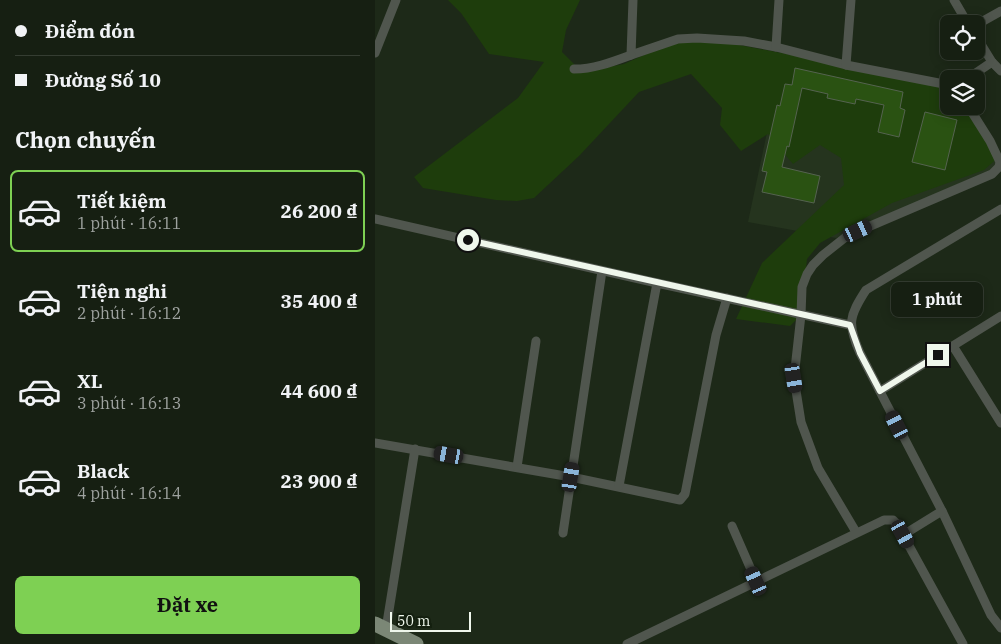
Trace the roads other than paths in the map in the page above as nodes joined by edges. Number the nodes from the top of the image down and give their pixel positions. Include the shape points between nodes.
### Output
1 (396, 0) edge
2 (633, 0) edge
3 (779, 0) edge
4 (851, 0) edge
5 (954, 0) edge
6 (1001, 11) edge
7 (963, 15) edge
8 (985, 20) edge
9 (776, 47) junction
10 (985, 50) edge
11 (375, 53) edge
12 (631, 55) junction
13 (993, 62) junction
14 (846, 66) junction
15 (574, 69) dead end
16 (981, 70) edge
17 (1001, 71) edge
18 (940, 83) edge
19 (974, 115) edge
20 (1001, 208) edge
21 (375, 219) edge
22 (602, 271) junction
23 (657, 283) junction
24 (727, 298) junction
25 (801, 315) junction
26 (1001, 316) edge
27 (850, 325) junction
28 (536, 341) dead end
29 (953, 346) junction
30 (880, 391) junction
31 (1001, 423) edge
32 (375, 443) edge
33 (415, 449) junction
34 (517, 467) junction
35 (571, 477) junction
36 (619, 486) junction
37 (942, 512) junction
38 (732, 526) dead end
39 (856, 532) junction
40 (563, 533) dead end
41 (903, 534) junction
42 (756, 581) junction
43 (380, 627) edge
44 (1001, 628) edge
45 (416, 644) edge
46 (627, 644) edge
47 (963, 644) edge

1 - 11 street
2 - 12 street
3 - 9 street
4 - 14 street
5 - 7 street
6 - 8 street
9 - 12 street via 744,41 678,39
9 - 14 street
10 - 13 street
12 - 15 street via 585,69
13 - 16 street
13 - 17 street
14 - 18 street
19 - 25 street via 1000,162 999,167 992,174 847,236 823,254 807,274 802,288
20 - 27 street via 866,290 853,310
21 - 22 street
22 - 23 street
22 - 35 street
23 - 24 street
23 - 36 street
24 - 25 street
24 - 36 street via 716,335 685,494 679,500 673,500
25 - 27 street
25 - 39 street via 794,378 801,422 818,468
26 - 29 street
27 - 30 street
28 - 34 street
29 - 30 street
29 - 31 street
30 - 37 street
32 - 33 street
33 - 34 street
33 - 43 street
34 - 35 street
35 - 36 street
35 - 40 street
37 - 41 street
37 - 44 street via 991,614
38 - 42 street
39 - 41 street via 884,520 893,520
39 - 42 street
41 - 47 street
42 - 46 street
43 - 45 main road

